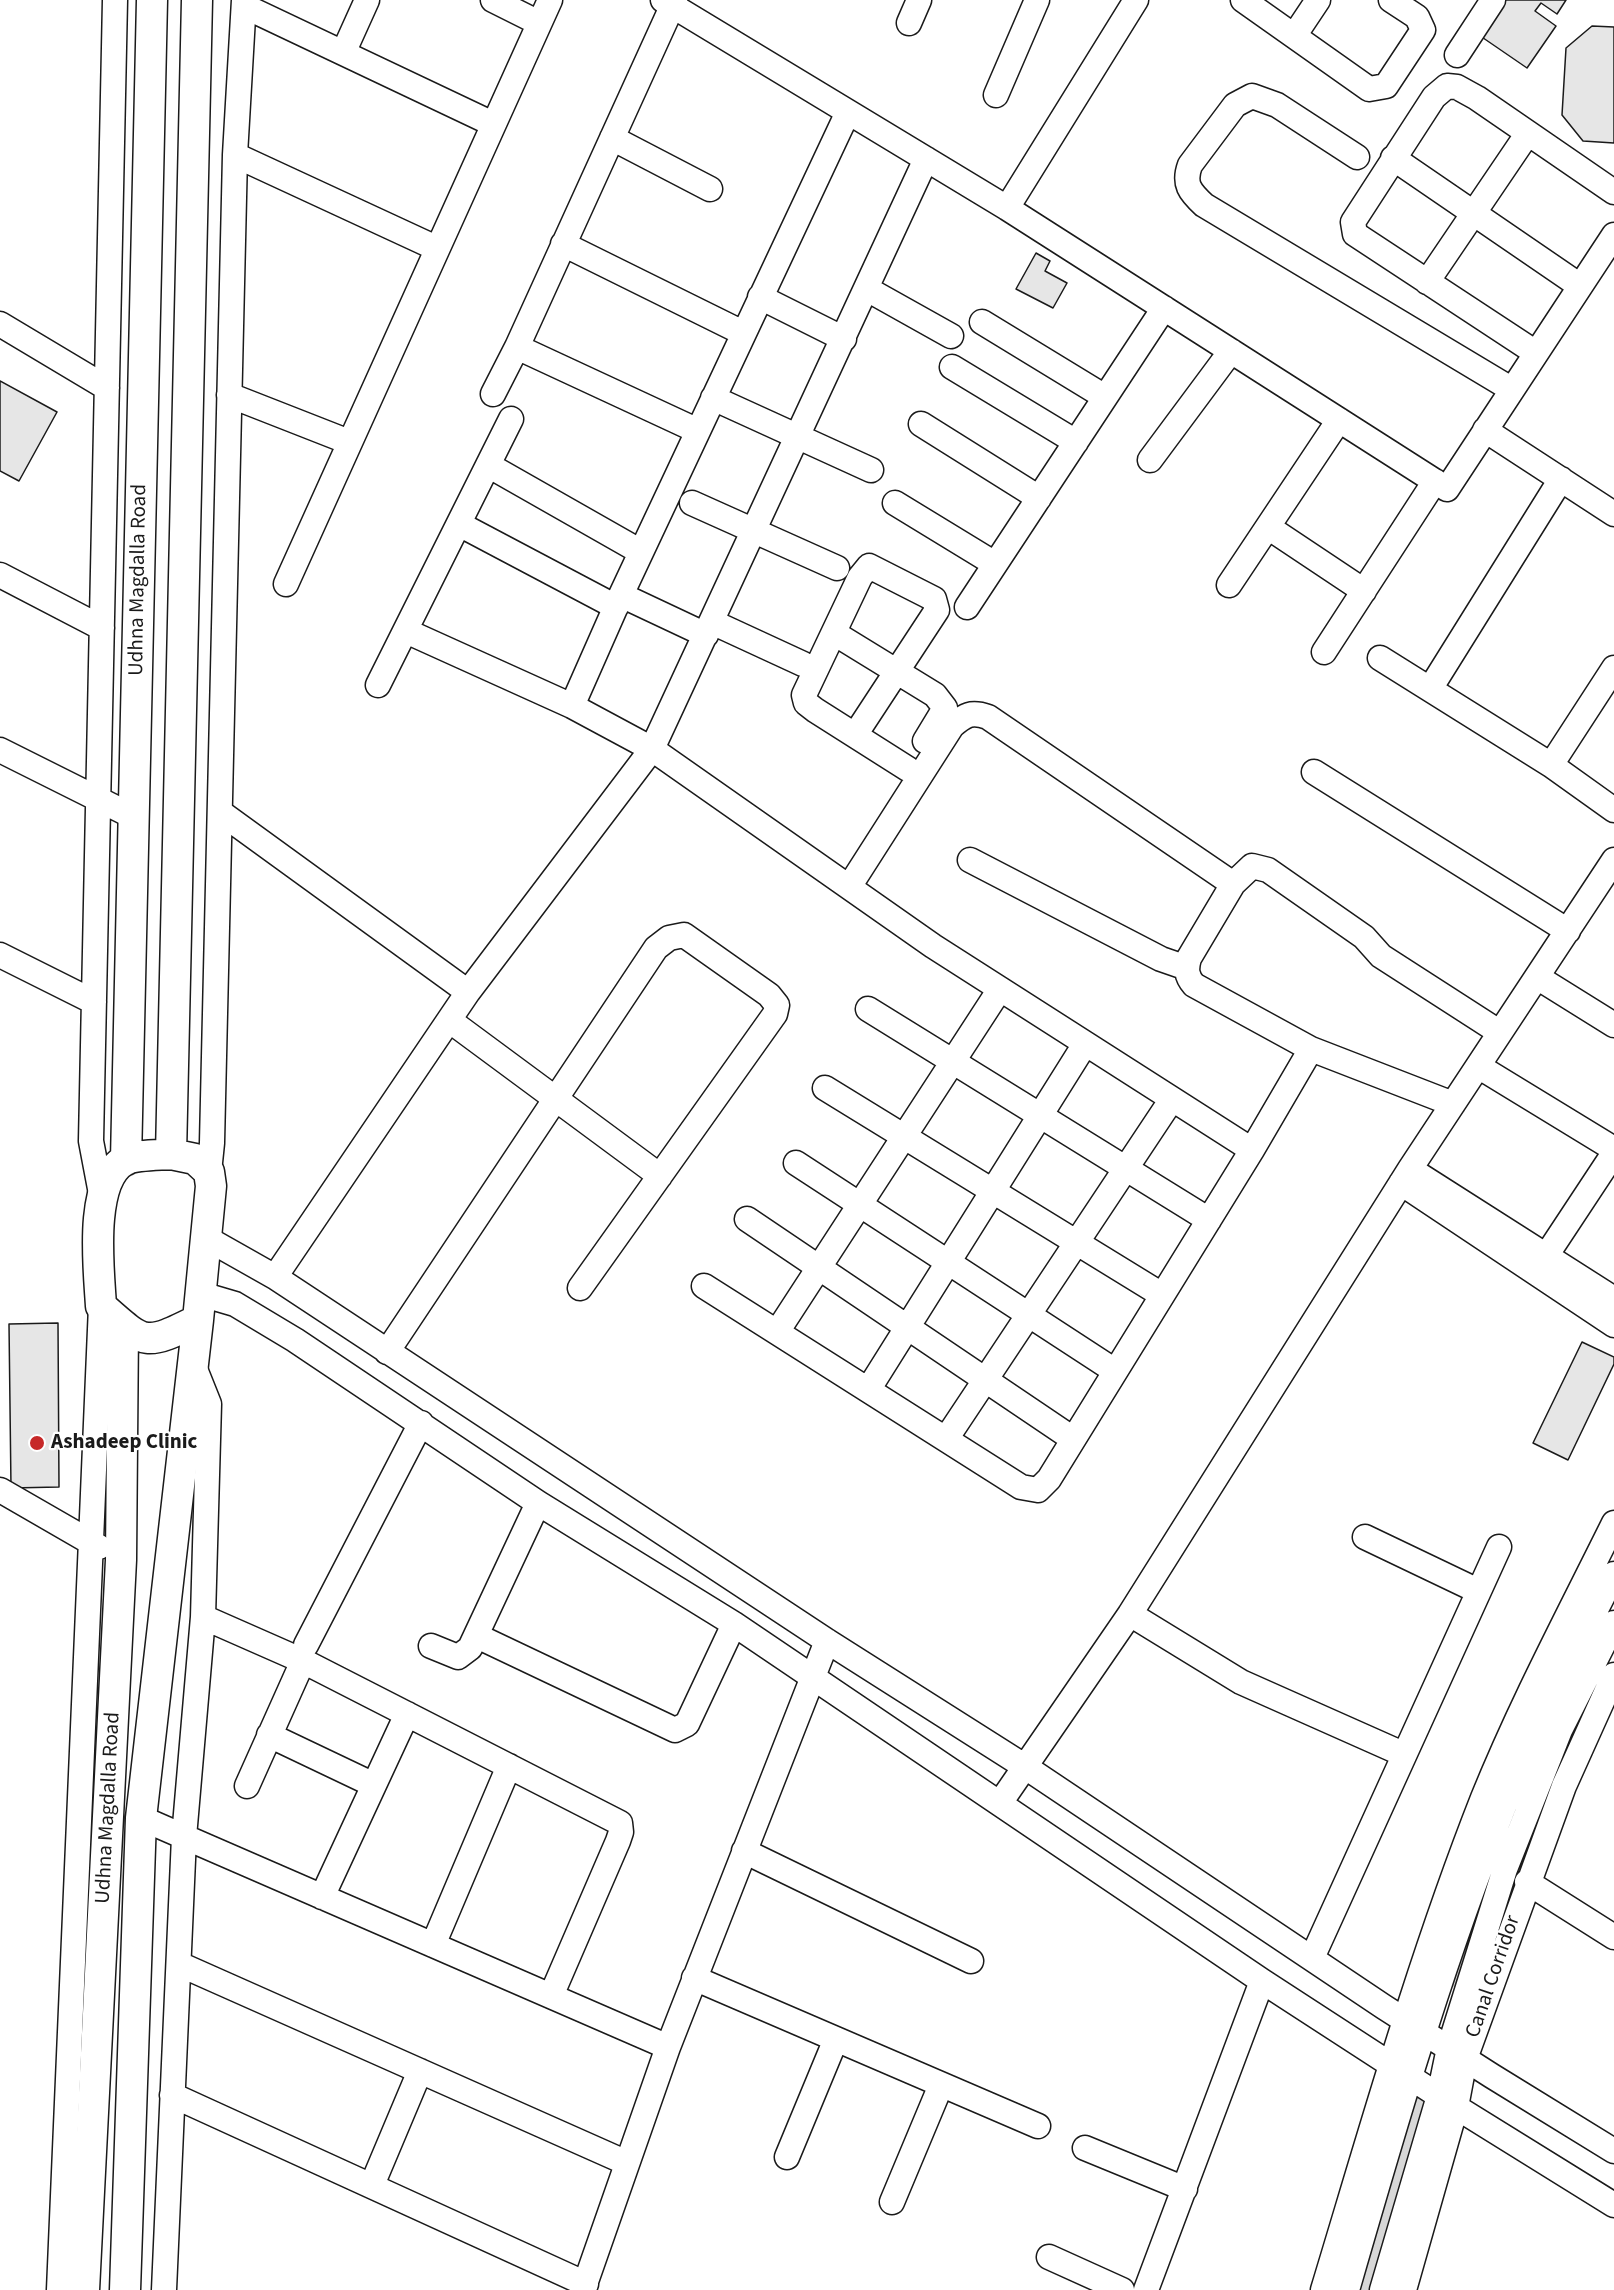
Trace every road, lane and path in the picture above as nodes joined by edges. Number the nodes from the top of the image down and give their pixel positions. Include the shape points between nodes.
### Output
1 (115, 0) edge
2 (152, 0) edge
3 (197, 0) edge
4 (368, 0) edge
5 (493, 0) edge
6 (550, 0) edge
7 (919, 0) edge
8 (1038, 0) edge
9 (1136, 0) edge
10 (1243, 0) edge
11 (1318, 0) edge
12 (1391, 0) edge
13 (1492, 0) edge
14 (670, 2) edge
15 (244, 3) edge
16 (539, 23) junction
17 (909, 23) dead end
18 (1294, 36) junction
19 (344, 51) junction
20 (1457, 55) dead end
21 (996, 95) dead end
22 (848, 112) junction
23 (493, 124) junction
24 (1528, 133) junction
25 (612, 138) junction
26 (235, 154) junction
27 (1357, 157) dead end
28 (1393, 158) junction
29 (926, 159) junction
30 (710, 189) dead end
31 (1614, 192) edge
32 (1007, 208) junction
33 (1473, 213) junction
34 (1614, 235) edge
35 (563, 244) junction
36 (436, 248) junction
37 (1427, 282) junction
38 (1580, 286) junction
39 (867, 289) junction
40 (760, 297) junction
41 (1164, 308) junction
42 (982, 322) dead end
43 (0, 324) edge
44 (743, 333) junction
45 (951, 336) dead end
46 (844, 339) junction
47 (517, 347) junction
48 (1231, 351) junction
49 (1536, 353) junction
50 (952, 367) dead end
51 (107, 388) junction
52 (1511, 389) junction
53 (493, 394) dead end
54 (229, 395) junction
55 (1105, 397) junction
56 (713, 398) junction
57 (511, 419) dead end
58 (1339, 420) junction
59 (921, 424) dead end
60 (1485, 430) junction
61 (698, 431) junction
62 (796, 438) junction
63 (349, 442) junction
64 (1076, 442) junction
65 (1150, 460) dead end
66 (488, 465) junction
67 (871, 470) dead end
68 (1561, 479) junction
69 (1435, 481) junction
70 (1039, 498) junction
71 (692, 503) dead end
72 (895, 503) dead end
73 (1614, 514) edge
74 (459, 524) junction
75 (1268, 526) junction
76 (754, 533) junction
77 (641, 552) junction
78 (995, 564) junction
79 (837, 568) dead end
80 (0, 575) edge
81 (286, 584) dead end
82 (1229, 585) dead end
83 (1364, 591) junction
84 (619, 601) junction
85 (967, 607) dead end
86 (102, 628) junction
87 (709, 628) junction
88 (406, 631) junction
89 (834, 633) junction
90 (1324, 652) dead end
91 (1380, 658) dead end
92 (803, 663) dead end
93 (1614, 668) edge
94 (896, 672) junction
95 (378, 685) dead end
96 (1430, 689) junction
97 (572, 706) junction
98 (855, 735) junction
99 (652, 749) junction
100 (0, 750) edge
101 (1551, 765) junction
102 (908, 769) junction
103 (1314, 772) dead end
104 (99, 801) junction
105 (1614, 810) edge
106 (220, 812) junction
107 (134, 817) junction
108 (970, 860) dead end
109 (1614, 860) edge
110 (1233, 884) junction
111 (845, 885) junction
112 (1605, 892) edge
113 (1568, 931) junction
114 (0, 955) edge
115 (1186, 968) junction
116 (1537, 977) junction
117 (1000, 989) junction
118 (468, 992) junction
119 (94, 1002) junction
120 (868, 1009) dead end
121 (449, 1020) junction
122 (1614, 1025) edge
123 (1499, 1032) junction
124 (1085, 1044) junction
125 (1311, 1049) junction
126 (953, 1062) junction
127 (1478, 1066) junction
128 (825, 1088) dead end
129 (557, 1097) junction
130 (1172, 1099) junction
131 (1453, 1104) junction
132 (1040, 1116) junction
133 (905, 1137) junction
134 (1252, 1150) junction
135 (1614, 1151) edge
136 (171, 1154) junction
137 (126, 1160) junction
138 (796, 1163) dead end
139 (1125, 1168) junction
140 (209, 1172) junction
141 (660, 1176) junction
142 (1406, 1176) junction
143 (993, 1191) junction
144 (102, 1199) junction
145 (860, 1205) junction
146 (747, 1219) dead end
147 (1209, 1220) junction
148 (206, 1238) junction
149 (1077, 1243) junction
150 (1546, 1256) junction
151 (949, 1262) junction
152 (819, 1268) junction
153 (275, 1277) junction
154 (704, 1286) dead end
155 (580, 1288) dead end
156 (1162, 1295) junction
157 (1614, 1299) edge
158 (100, 1306) junction
159 (200, 1307) junction
160 (1029, 1315) junction
161 (1614, 1325) edge
162 (123, 1326) junction
163 (908, 1327) junction
164 (777, 1332) junction
165 (387, 1352) junction
166 (192, 1362) junction
167 (1115, 1371) junction
168 (986, 1380) junction
169 (868, 1390) junction
170 (421, 1423) junction
171 (946, 1439) junction
172 (1073, 1439) junction
173 (0, 1490) edge
174 (538, 1503) junction
175 (1614, 1523) edge
176 (1365, 1537) dead end
177 (89, 1541) junction
178 (1499, 1547) dead end
179 (121, 1560) junction
180 (1614, 1574) edge
181 (1478, 1591) junction
182 (1130, 1614) junction
183 (203, 1617) junction
184 (1614, 1623) edge
185 (734, 1624) junction
186 (477, 1636) junction
187 (827, 1641) junction
188 (431, 1646) dead end
189 (304, 1653) junction
190 (1614, 1675) edge
191 (812, 1679) junction
192 (407, 1714) junction
193 (269, 1735) junction
194 (1403, 1754) junction
195 (509, 1766) junction
196 (1024, 1766) junction
197 (374, 1785) junction
198 (247, 1786) dead end
199 (1000, 1803) junction
200 (141, 1818) junction
201 (184, 1837) junction
202 (744, 1851) junction
203 (1527, 1882) junction
204 (322, 1897) junction
205 (1614, 1937) edge
206 (433, 1945) junction
207 (1312, 1958) junction
208 (971, 1961) dead end
209 (179, 1964) junction
210 (694, 1978) junction
211 (1262, 1981) junction
212 (551, 1996) junction
213 (1414, 2026) junction
214 (836, 2039) junction
215 (668, 2047) junction
216 (1457, 2054) junction
217 (1401, 2069) junction
218 (420, 2071) junction
219 (941, 2085) junction
220 (172, 2095) junction
221 (1447, 2101) junction
222 (1038, 2126) dead end
223 (1085, 2148) dead end
224 (1614, 2151) edge
225 (787, 2157) dead end
226 (627, 2163) junction
227 (372, 2186) junction
228 (1185, 2189) junction
229 (892, 2202) dead end
230 (1614, 2205) edge
231 (1049, 2258) dead end
232 (585, 2287) edge
233 (59, 2290) edge
234 (84, 2290) edge
235 (124, 2290) edge
236 (164, 2290) edge
237 (1122, 2290) edge
238 (1146, 2290) edge
239 (1323, 2290) edge
240 (1347, 2290) edge
241 (1382, 2290) edge
242 (1404, 2290) edge

1 - 51 street
2 - 107 main road, Udhna Magdalla Road
3 - 136 main road
4 - 19 street
5 - 16 street
6 - 16 street
7 - 17 street
8 - 21 street
9 - 32 street
10 - 18 street
11 - 18 street
12 - 18 street via 1417,17 1423,30 1386,86 1369,89
13 - 20 street
14 - 22 street
14 - 25 street
15 - 19 street
15 - 26 street
16 - 23 street
19 - 23 street
22 - 29 street
22 - 40 street
23 - 36 street
24 - 28 street via 1467,92 1447,86 1434,97
24 - 31 street
24 - 33 street
25 - 30 street
25 - 35 street
26 - 36 street
26 - 54 street
27 - 52 street via 1277,105 1252,96 1236,105 1190,165 1187,187 1204,205
28 - 33 street
28 - 37 street via 1353,222 1355,234
29 - 32 street
29 - 39 street
32 - 41 street
33 - 37 street
33 - 38 street
34 - 38 street
35 - 44 street
35 - 47 street
36 - 63 street
37 - 49 street
38 - 49 street
39 - 45 street
39 - 46 street
40 - 44 street
40 - 46 street
41 - 48 street
41 - 55 street
42 - 55 street
43 - 51 street
44 - 56 street
46 - 62 street
47 - 53 street
47 - 61 street
48 - 58 street
48 - 65 street
49 - 52 street
50 - 64 street
51 - 86 street
52 - 60 street
54 - 63 street
54 - 106 street
55 - 64 street
56 - 61 street
56 - 62 street
57 - 66 street
58 - 69 street
58 - 75 street
59 - 70 street
60 - 68 street
60 - 69 street via 1447,489
61 - 77 street
62 - 67 street
62 - 76 street
63 - 81 street
64 - 70 street
66 - 74 street
66 - 77 street
68 - 73 street
68 - 96 street
69 - 83 street
70 - 78 street
71 - 76 street
72 - 78 street
74 - 84 street
74 - 88 street
75 - 82 street
75 - 83 street
76 - 79 street
76 - 87 street
77 - 84 street
78 - 85 street
80 - 86 street
83 - 90 street
84 - 87 street
84 - 97 street
86 - 104 street
87 - 92 street
87 - 99 street
88 - 95 street
88 - 97 street
89 - 94 street
89 - 94 street via 869,566 934,599 937,610
89 - 98 street via 804,695 806,703
91 - 96 street
93 - 101 street
94 - 98 street
94 - 102 street via 934,695 945,708
96 - 101 street
97 - 99 street
98 - 102 street
99 - 111 street
99 - 118 street
100 - 104 street
101 - 105 street
102 - 111 street
103 - 113 street
104 - 107 street
104 - 119 street
106 - 118 street
106 - 140 street
107 - 137 main road, Udhna Magdalla Road
108 - 115 street via 1161,959
109 - 112 street
110 - 111 street via 977,713 966,715 952,726
110 - 115 street
110 - 123 street via 1252,866 1268,870 1364,937 1381,956
111 - 117 street
112 - 113 street
113 - 116 street
114 - 119 street
115 - 125 street via 1194,984
116 - 122 street
116 - 123 street
117 - 124 street
117 - 126 street
118 - 121 street
119 - 144 street via 91,1141
120 - 126 street
121 - 129 street
121 - 153 street
123 - 127 street
124 - 130 street
124 - 132 street
125 - 131 street
125 - 134 street
126 - 132 street
126 - 133 street
127 - 131 street
127 - 135 street
128 - 133 street
129 - 141 street
129 - 141 street via 656,948 669,938 684,935 769,995 777,1005 775,1014
129 - 165 street
130 - 134 street
130 - 139 street
131 - 142 street
132 - 139 street
132 - 143 street
133 - 143 street
133 - 145 street
134 - 147 street
135 - 150 street
136 - 137 main road
136 - 140 main road via 195,1159
137 - 144 main road via 112,1174
138 - 145 street
139 - 147 street
139 - 149 street
140 - 148 main road
141 - 155 street
142 - 150 street
142 - 161 street
142 - 182 street
143 - 149 street
143 - 151 street
144 - 158 main road via 97,1245
145 - 151 street
145 - 152 street
146 - 152 street
147 - 156 street
148 - 153 street
148 - 159 main road
149 - 156 street
149 - 160 street
150 - 157 street
151 - 160 street
151 - 163 street
152 - 163 street
152 - 164 street
153 - 165 street
154 - 164 street
156 - 167 street
158 - 162 main road
158 - 177 street
159 - 162 main road via 166,1336 134,1336
159 - 166 main road
159 - 170 street via 235,1304
160 - 167 street
160 - 168 street
162 - 179 main road, Udhna Magdalla Road
163 - 168 street
163 - 169 street
164 - 169 street
165 - 187 street
166 - 183 street via 208,1404
166 - 200 main road
167 - 172 street
168 - 171 street
168 - 172 street
169 - 171 street
170 - 174 street
170 - 189 street
171 - 172 street via 1029,1490 1044,1486
173 - 177 street
174 - 185 street
174 - 186 street
175 - 213 street via 1483,1799
176 - 181 street
177 - 179 street
177 - 233 street
178 - 181 street
179 - 234 main road, Udhna Magdalla Road
180 - 213 street via 1520,1768
181 - 194 street
182 - 194 street via 1241,1682
182 - 196 street
183 - 189 street
183 - 201 street
184 - 216 street via 1534,1791 1502,1880
185 - 186 street via 687,1725 675,1730
185 - 191 street
186 - 188 street via 458,1657
187 - 191 street
187 - 196 street
189 - 192 street
189 - 193 street
190 - 203 street, Canal Corridor via 1576,1756
191 - 199 street
191 - 202 street
192 - 195 street
192 - 197 street
193 - 197 street
193 - 198 street
194 - 207 street
195 - 206 street
195 - 212 street via 620,1823 618,1842
196 - 199 street
196 - 207 street
197 - 204 street
199 - 211 street
200 - 201 street
200 - 235 main road
201 - 204 street
201 - 209 street
202 - 208 street
202 - 210 street
203 - 205 street
203 - 216 street, Canal Corridor
204 - 206 street
206 - 212 street
207 - 213 street
209 - 218 street
209 - 220 street
210 - 214 street
210 - 215 street
211 - 217 street
211 - 228 street
212 - 215 street
213 - 216 street
213 - 217 street
214 - 219 street
214 - 225 street
215 - 226 street
216 - 221 street, Canal Corridor
216 - 224 street
217 - 221 street
217 - 239 street
217 - 240 street
218 - 226 street
218 - 227 street
219 - 222 street
219 - 229 street
220 - 227 street
220 - 236 street
221 - 230 street
221 - 241 street
221 - 242 street, Canal Corridor
223 - 228 street
226 - 232 street
227 - 232 street
228 - 238 street
231 - 237 street

